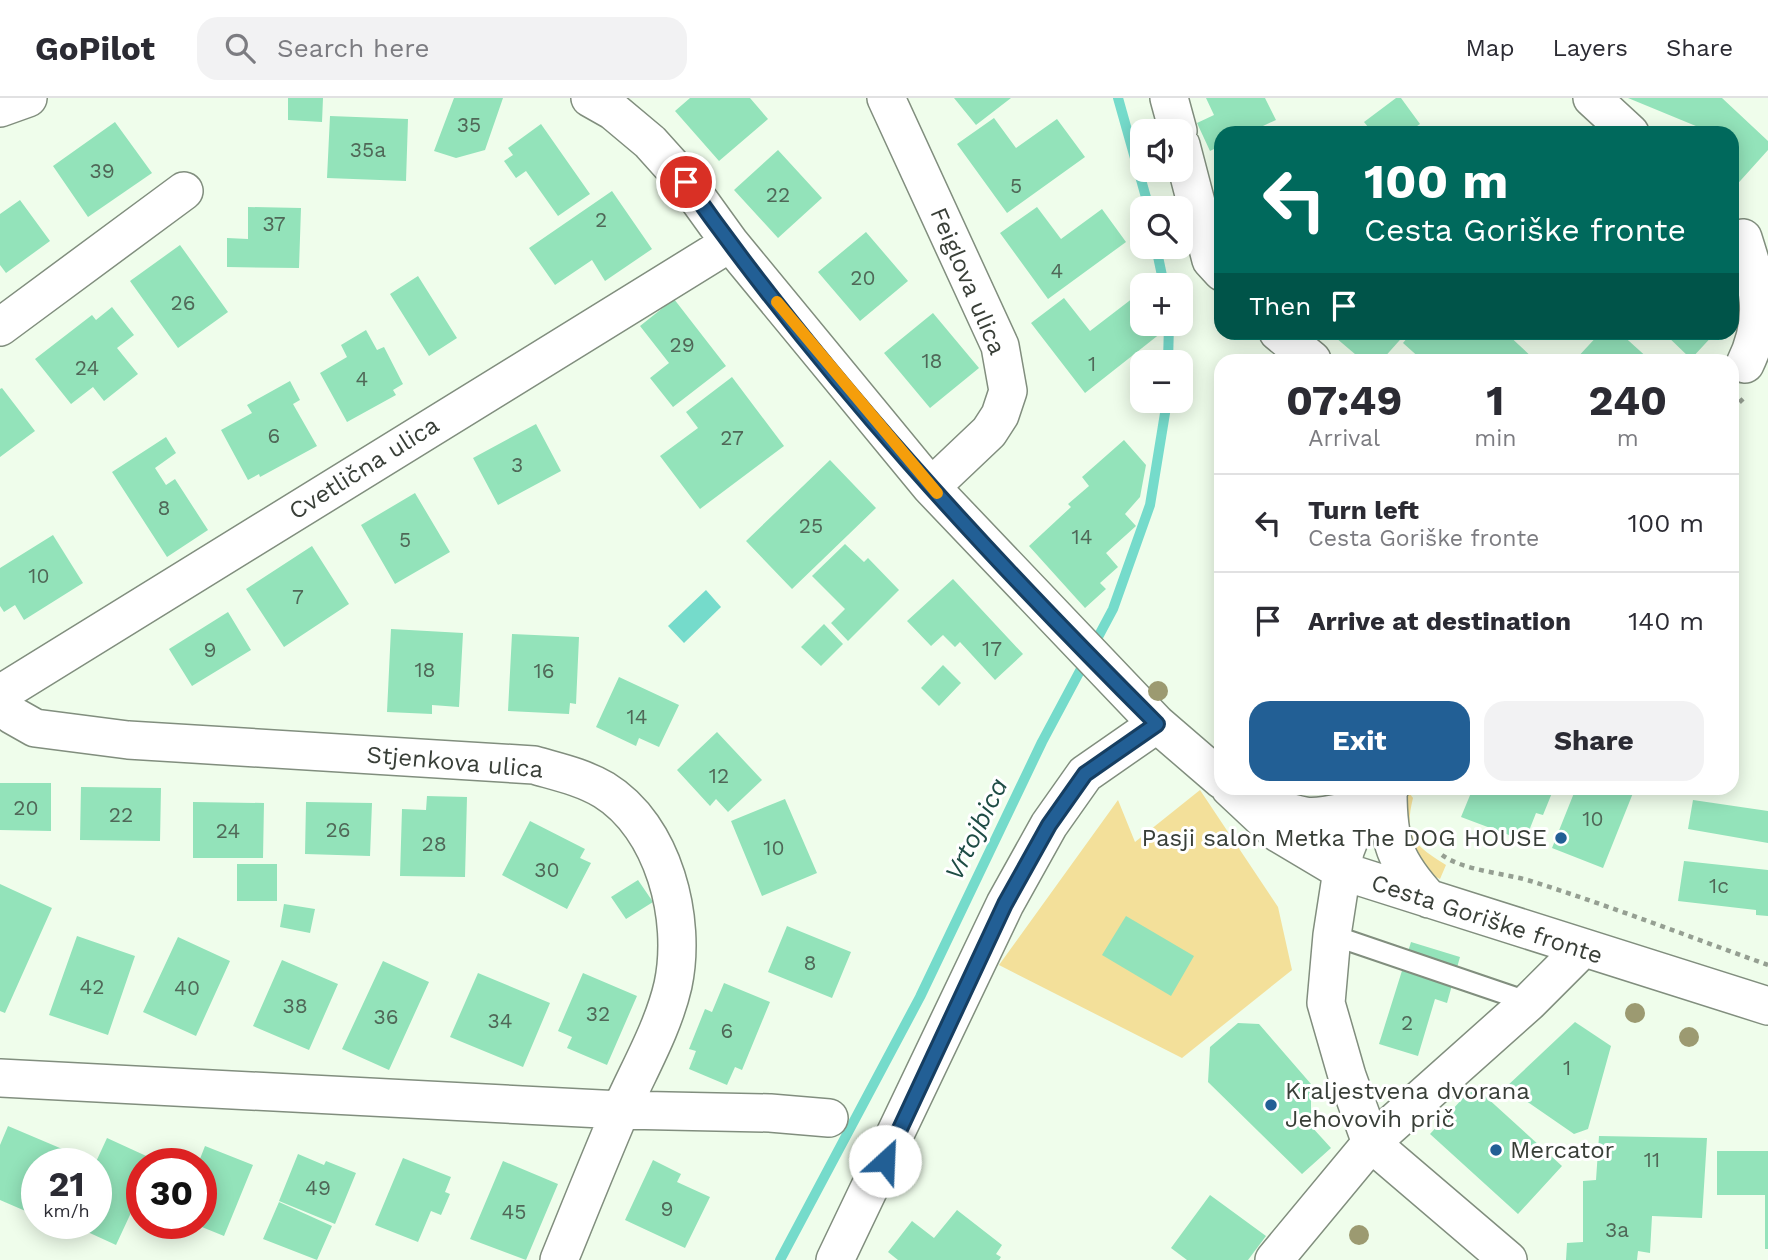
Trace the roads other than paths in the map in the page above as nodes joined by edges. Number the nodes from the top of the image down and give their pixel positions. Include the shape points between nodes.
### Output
1 (28, 98) edge
2 (590, 98) edge
3 (886, 98) edge
4 (1169, 98) edge
5 (1592, 98) edge
6 (0, 108) edge
7 (1175, 119) edge
8 (1622, 126) edge
9 (1191, 182) edge
10 (184, 191) dead end
11 (1748, 241) edge
12 (730, 243) junction
13 (1214, 263) edge
14 (0, 327) edge
15 (1288, 340) edge
16 (1305, 354) edge
17 (1748, 364) edge
18 (931, 487) junction
19 (0, 694) edge
20 (0, 702) edge
21 (1157, 724) junction
22 (1214, 773) edge
23 (1238, 795) edge
24 (1249, 795) edge
25 (1380, 796) edge
26 (1342, 871) junction
27 (1429, 899) junction
28 (1332, 935) junction
29 (1582, 949) junction
30 (1529, 1002) junction
31 (1768, 1006) edge
32 (0, 1077) edge
33 (621, 1110) junction
34 (829, 1118) dead end
35 (1371, 1143) junction
36 (559, 1260) edge
37 (835, 1260) edge
38 (1274, 1260) edge
39 (1508, 1260) edge

1 - 6 street
2 - 12 street, Cesta Goriške fronte via 650,142
3 - 18 street, Feiglova ulica via 1000,346 1008,391 989,432
4 - 7 street
5 - 8 street
9 - 13 street
10 - 14 street
11 - 17 street via 1760,311
12 - 18 street, Cesta Goriške fronte
12 - 19 street, Cvetlična ulica
15 - 16 street
18 - 21 street, Cesta Goriške fronte
20 - 33 street, Stjenkova ulica via 35,728 128,740 534,765 606,791 631,813 653,847 676,920 673,986
21 - 22 street, Cesta Goriške fronte
21 - 37 street via 1085,774 1049,825 1005,904
23 - 26 street, Cesta Goriške fronte via 1278,833
24 - 25 street via 1307,817
25 - 26 street via 1345,851
25 - 27 street via 1395,855
26 - 27 street, Cesta Goriške fronte
26 - 28 street
27 - 29 street, Cesta Goriške fronte
28 - 30 lane
28 - 35 street via 1326,1003
29 - 30 street
29 - 31 street, Cesta Goriške fronte
30 - 35 street
32 - 33 street
33 - 34 street
33 - 36 street, Stjenkova ulica
35 - 38 street
35 - 39 street

